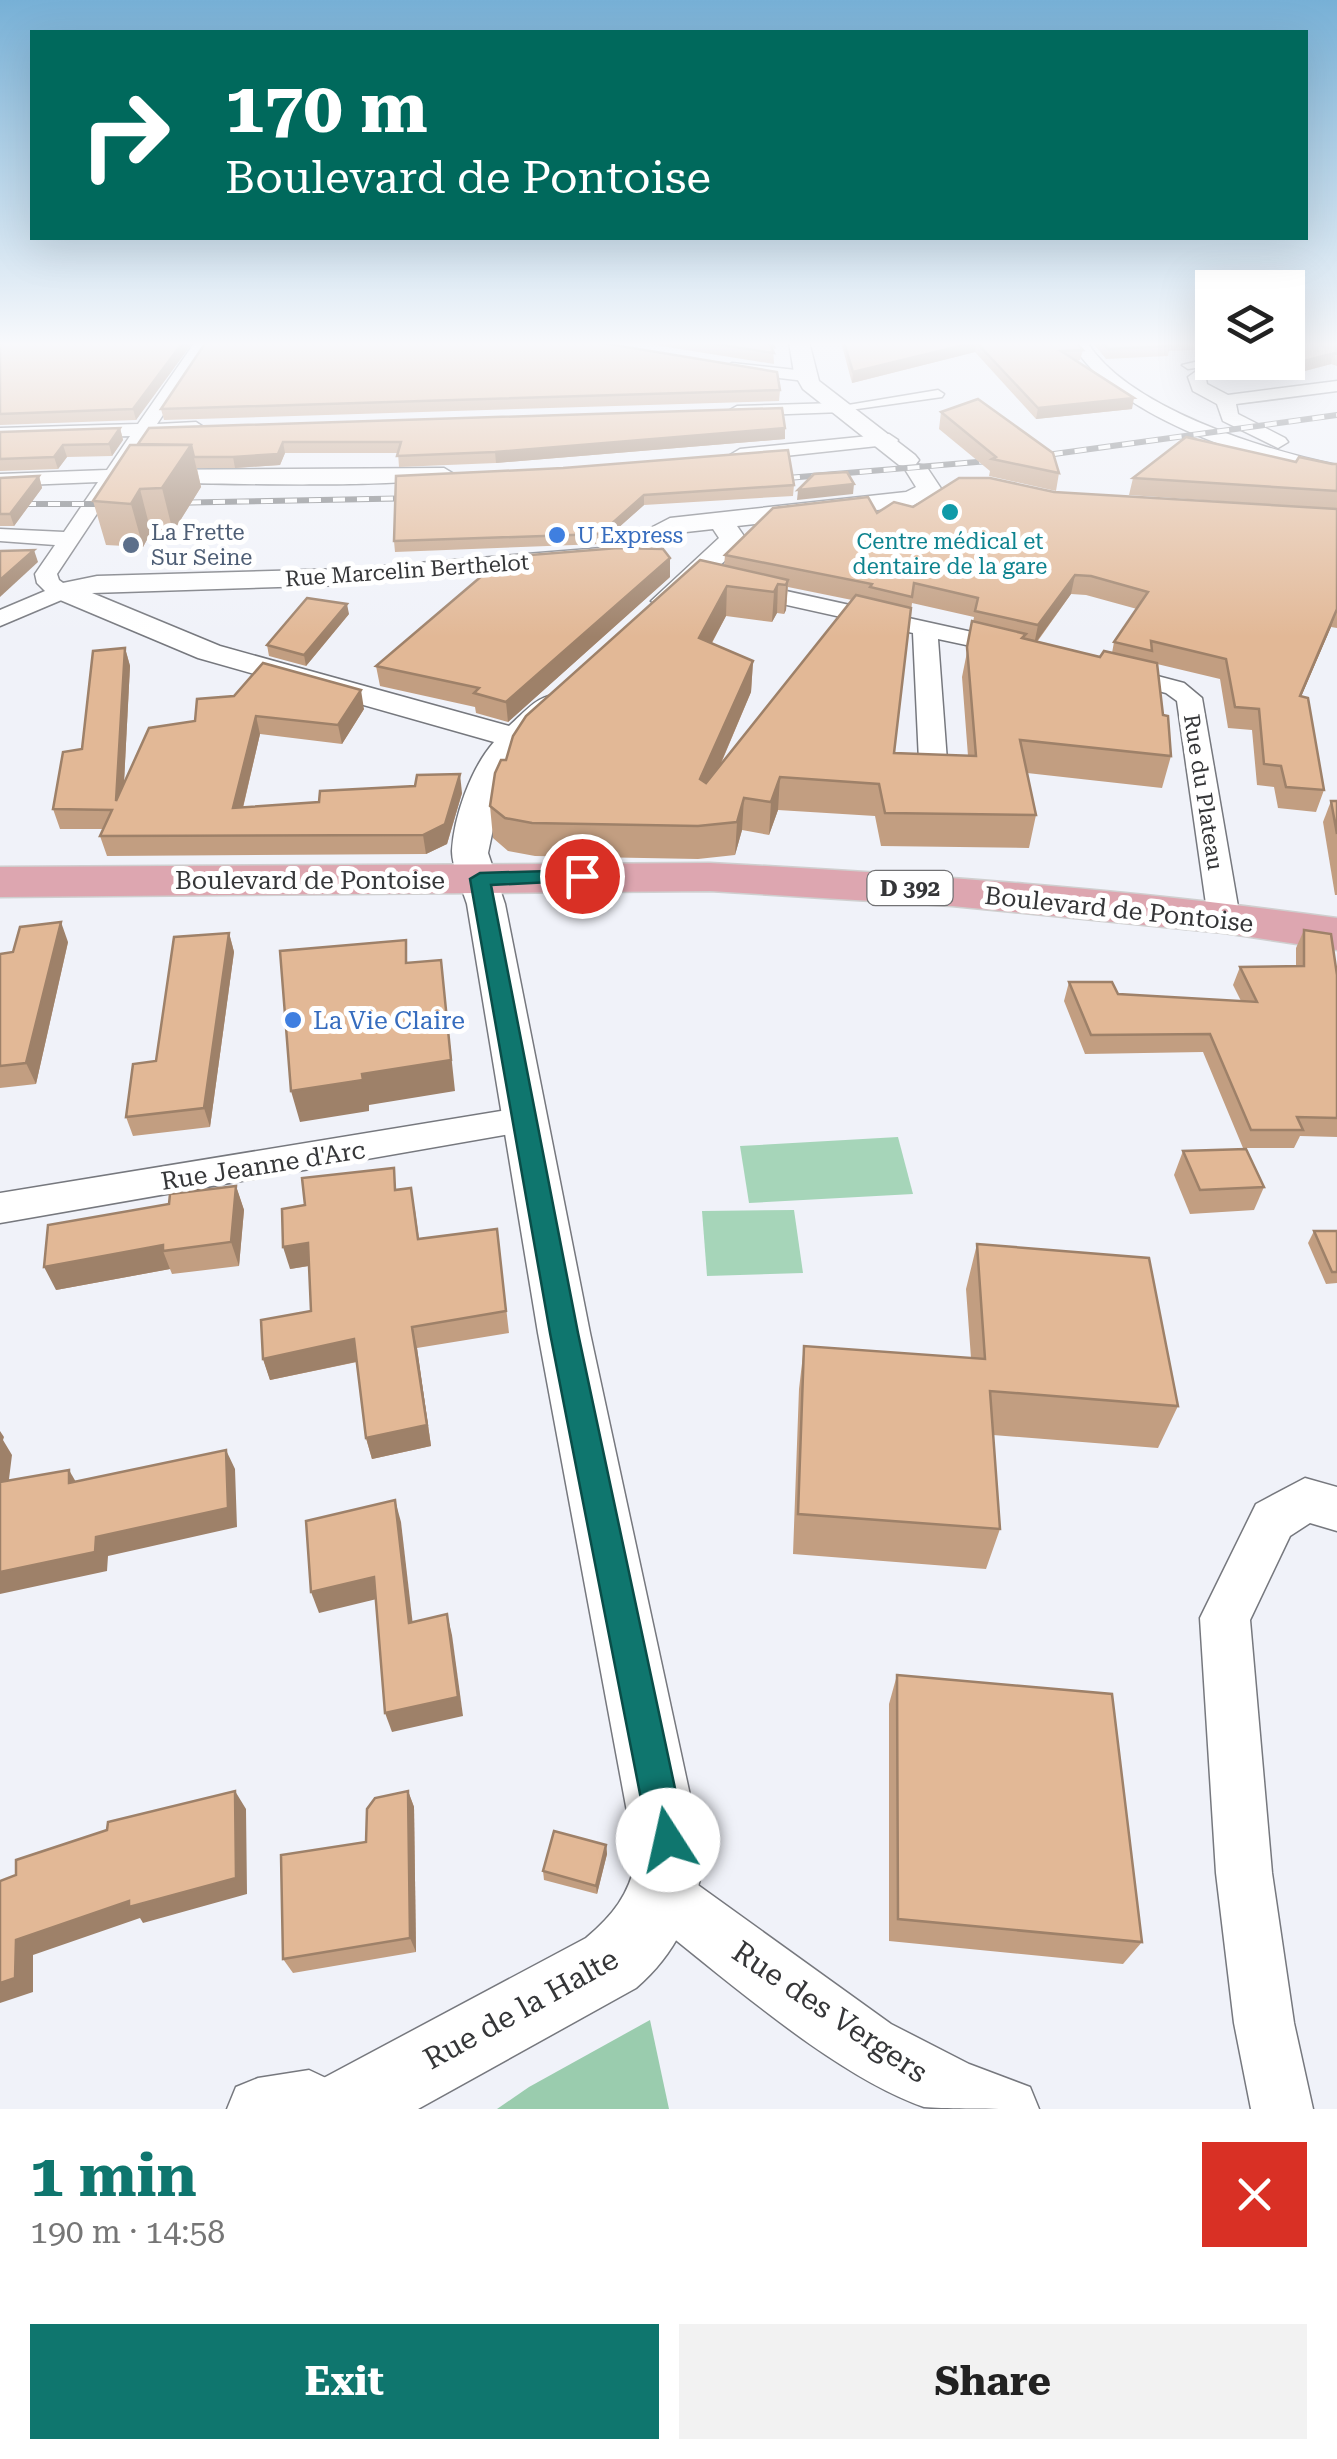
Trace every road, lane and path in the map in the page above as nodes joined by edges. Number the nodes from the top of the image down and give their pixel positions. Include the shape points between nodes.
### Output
1 (137, 440) edge
2 (885, 440) edge
3 (889, 440) edge
4 (1219, 440) edge
5 (1275, 440) edge
6 (710, 458) edge
7 (1337, 458) edge
8 (1337, 471) edge
9 (113, 474) junction
10 (459, 474) edge
11 (0, 480) edge
12 (721, 520) junction
13 (0, 535) edge
14 (68, 538) junction
15 (691, 578) junction
16 (76, 598) junction
17 (0, 619) edge
18 (643, 622) edge
19 (924, 628) junction
20 (1040, 655) edge
21 (1090, 667) edge
22 (572, 686) edge
23 (514, 738) junction
24 (933, 761) edge
25 (480, 879) junction
26 (0, 882) edge
27 (1224, 918) junction
28 (1337, 934) edge
29 (526, 1120) junction
30 (0, 1208) edge
31 (1337, 1508) edge
32 (664, 1894) junction
33 (258, 2109) edge
34 (323, 2109) edge
35 (343, 2109) edge
36 (1008, 2109) edge
37 (1282, 2109) edge

1 - 9 street
2 - 6 street
3 - 12 street, Rue Marcelin Berthelot via 927,476 925,494
4 - 8 street
5 - 7 street
9 - 10 street
9 - 11 street
9 - 14 street
12 - 15 street via 733,538
12 - 16 street, Rue Marcelin Berthelot via 661,528 632,550 592,558 122,585
13 - 14 street
14 - 16 street via 45,578
15 - 18 street
15 - 19 street
16 - 17 street, Rue Marcelin Berthelot
16 - 23 street via 209,652
19 - 20 street
19 - 24 street
21 - 27 street, Rue du Plateau via 1175,688 1188,698
22 - 23 street, Rue de la Halte
23 - 25 street, Rue de la Halte via 480,799 470,853
25 - 26 main road, Boulevard de Pontoise / D 392
25 - 27 main road, Boulevard de Pontoise / D 392 via 812,881
25 - 29 street, Rue de la Halte
27 - 28 main road, Boulevard de Pontoise / D 392
29 - 30 street, Rue Jeanne d'Arc
29 - 32 street, Rue de la Halte via 665,1819 670,1860
31 - 37 street via 1305,1500 1273,1520 1224,1618 1244,1874
32 - 35 street, Rue de la Halte via 642,1938 611,1962
32 - 36 street, Rue des Vergers via 908,2070
33 - 34 street via 309,2101

